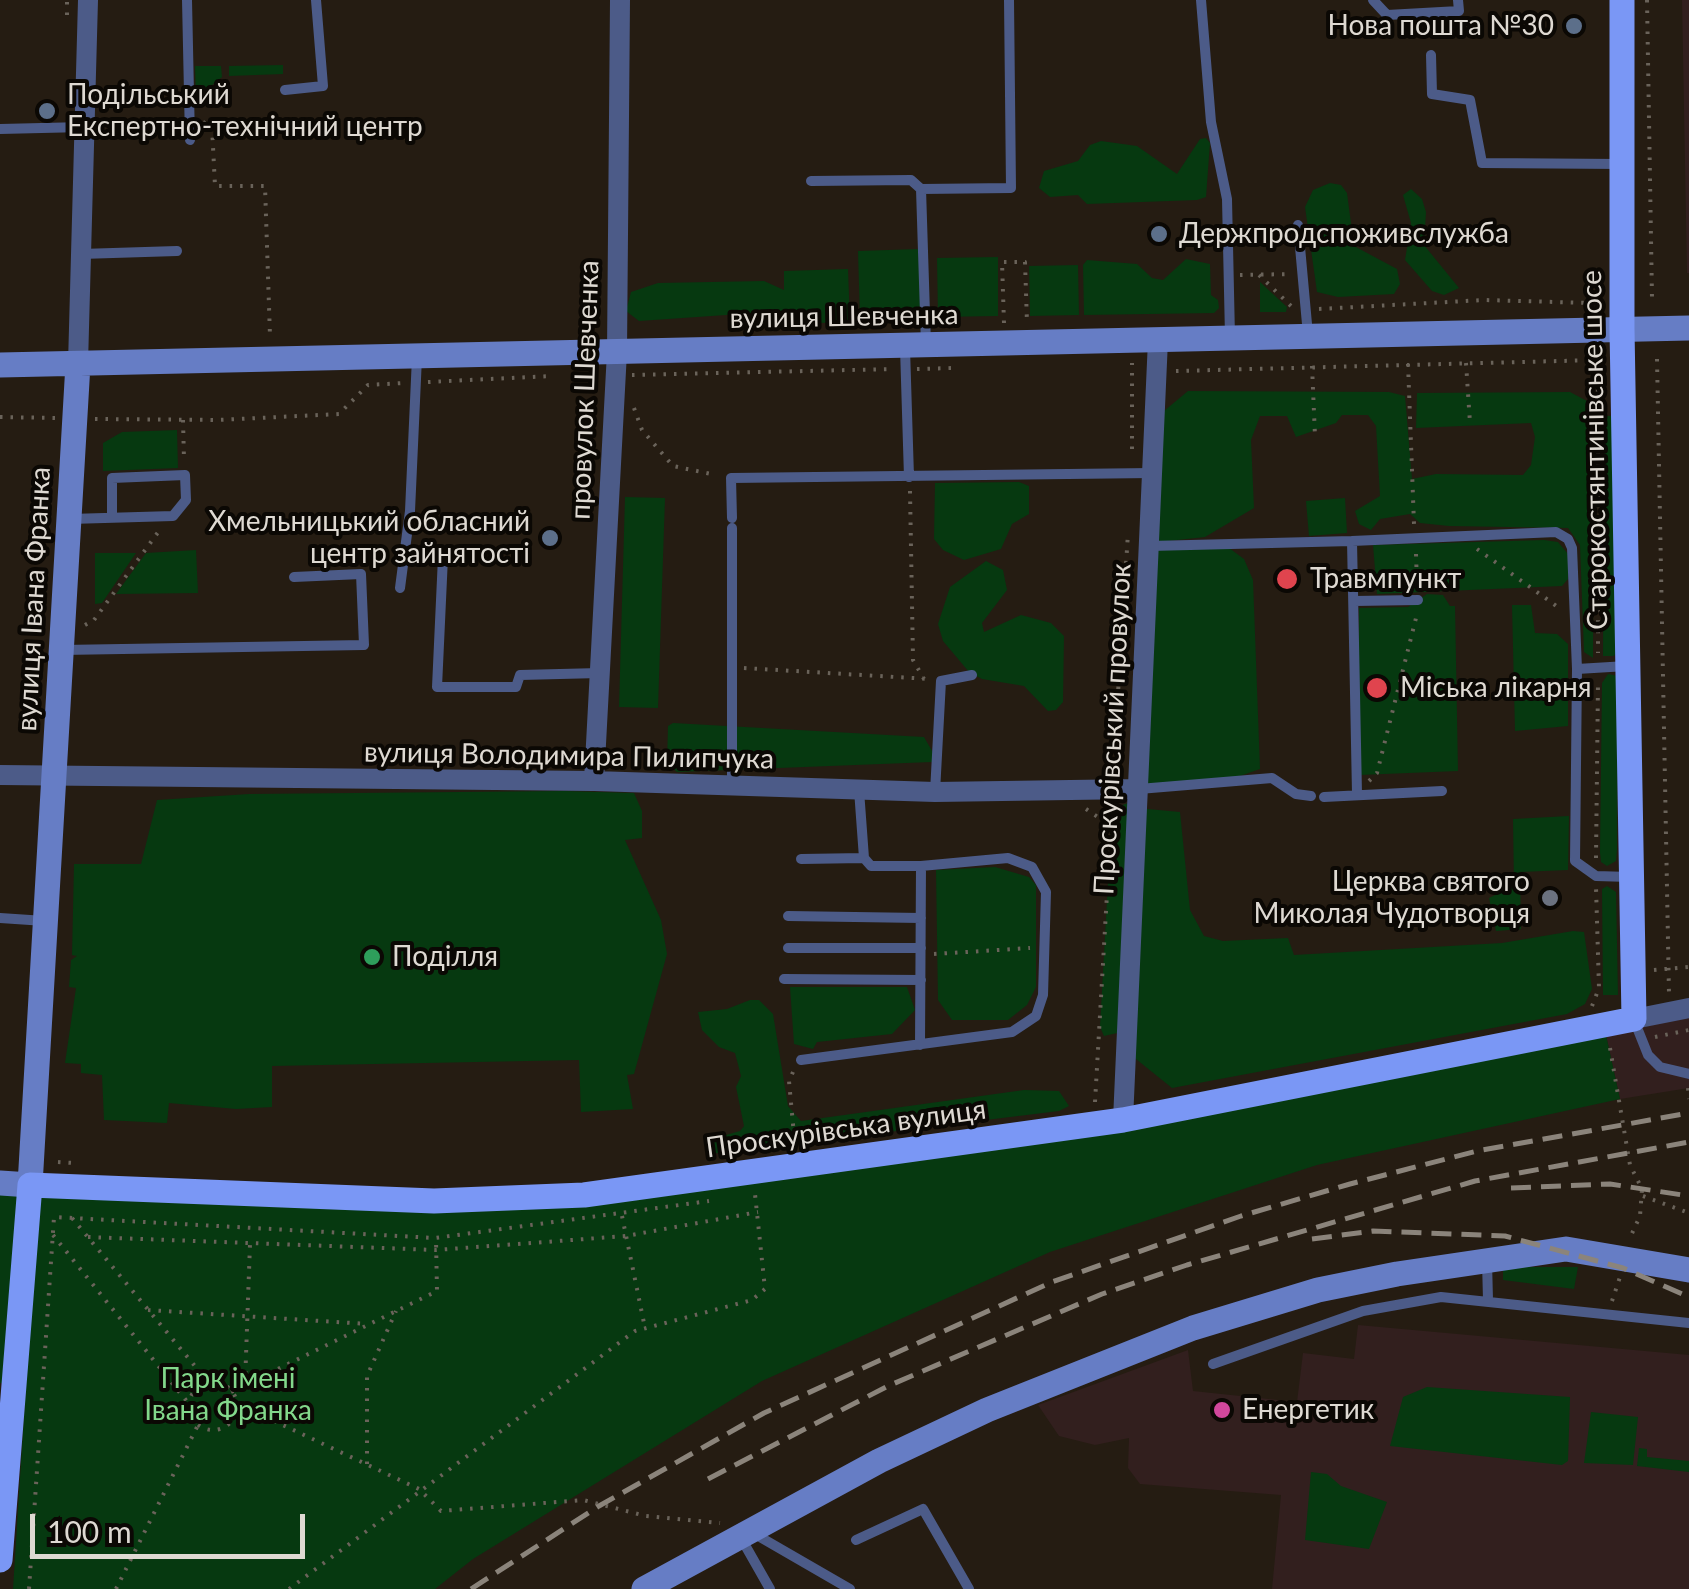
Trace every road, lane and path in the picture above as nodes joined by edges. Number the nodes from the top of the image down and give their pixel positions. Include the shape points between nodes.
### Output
1 (88, 0) edge
2 (187, 0) edge
3 (316, 0) edge
4 (620, 0) edge
5 (1009, 0) edge
6 (1200, 0) edge
7 (1373, 0) edge
8 (1458, 0) edge
9 (1622, 0) edge
10 (1647, 0) edge
11 (1431, 55) dead end
12 (286, 90) dead end
13 (189, 122) junction
14 (84, 127) junction
15 (0, 128) edge
16 (190, 140) dead end
17 (1622, 164) junction
18 (811, 181) dead end
19 (921, 189) junction
20 (1298, 225) dead end
21 (177, 250) dead end
22 (81, 254) junction
23 (1302, 274) junction
24 (1230, 275) junction
25 (1259, 275) junction
26 (1652, 298) dead end
27 (1305, 307) junction
28 (1004, 328) dead end
29 (1027, 328) dead end
30 (1689, 328) edge
31 (1622, 329) junction
32 (1308, 336) junction
33 (1230, 338) junction
34 (270, 340) dead end
35 (1158, 340) junction
36 (617, 352) junction
37 (912, 353) junction
38 (416, 357) junction
39 (1656, 359) dead end
40 (1466, 363) junction
41 (78, 364) junction
42 (1408, 364) junction
43 (0, 366) edge
44 (1312, 366) junction
45 (962, 368) dead end
46 (1156, 371) junction
47 (564, 376) dead end
48 (416, 383) junction
49 (628, 389) dead end
50 (632, 403) dead end
51 (0, 417) edge
52 (56, 418) dead end
53 (93, 419) dead end
54 (183, 420) junction
55 (1470, 423) dead end
56 (1315, 436) dead end
57 (1142, 474) junction
58 (184, 475) junction
59 (731, 478) junction
60 (909, 478) junction
61 (173, 516) junction
62 (112, 518) junction
63 (69, 519) junction
64 (1128, 531) dead end
65 (1458, 534) junction
66 (1415, 535) junction
67 (1352, 540) junction
68 (1148, 546) junction
69 (444, 557) dead end
70 (294, 577) dead end
71 (400, 588) dead end
72 (1354, 600) junction
73 (1418, 600) junction
74 (80, 612) dead end
75 (1574, 619) junction
76 (61, 650) junction
77 (1628, 666) junction
78 (729, 668) junction
79 (1577, 669) junction
80 (1598, 669) junction
81 (600, 673) junction
82 (972, 675) dead end
83 (924, 678) junction
84 (941, 681) junction
85 (0, 775) edge
86 (54, 778) junction
87 (594, 781) junction
88 (732, 787) junction
89 (860, 790) junction
90 (1113, 790) junction
91 (1138, 790) junction
92 (1442, 790) dead end
93 (935, 792) junction
94 (1358, 794) junction
95 (864, 858) junction
96 (801, 859) dead end
97 (921, 866) junction
98 (1596, 876) junction
99 (1632, 877) junction
100 (788, 916) dead end
101 (0, 918) edge
102 (921, 918) junction
103 (46, 921) junction
104 (788, 948) dead end
105 (1044, 948) junction
106 (921, 952) junction
107 (784, 979) dead end
108 (920, 980) junction
109 (1680, 1010) edge
110 (1581, 1015) dead end
111 (1634, 1019) junction
112 (1670, 1034) dead end
113 (920, 1045) junction
114 (1610, 1048) dead end
115 (801, 1060) joint
116 (1689, 1074) edge
117 (1095, 1110) dead end
118 (1123, 1120) junction
119 (780, 1148) dead end
120 (58, 1162) dead end
121 (77, 1164) dead end
122 (0, 1183) edge
123 (30, 1184) junction
124 (756, 1194) dead end
125 (1643, 1196) junction
126 (758, 1212) junction
127 (1689, 1213) edge
128 (54, 1216) dead end
129 (622, 1216) dead end
130 (72, 1218) dead end
131 (53, 1235) junction
132 (626, 1236) junction
133 (88, 1237) junction
134 (436, 1238) dead end
135 (250, 1242) junction
136 (436, 1250) junction
137 (1631, 1257) junction
138 (1487, 1260) junction
139 (1689, 1270) edge
140 (1488, 1300) junction
141 (148, 1310) junction
142 (396, 1311) junction
143 (1608, 1313) junction
144 (248, 1317) junction
145 (1689, 1322) edge
146 (368, 1324) junction
147 (645, 1328) junction
148 (1213, 1364) dead end
149 (7, 1380) edge
150 (209, 1383) junction
151 (245, 1384) junction
152 (231, 1392) junction
153 (236, 1403) junction
154 (189, 1404) junction
155 (198, 1425) junction
156 (367, 1464) junction
157 (419, 1489) junction
158 (736, 1529) junction
159 (856, 1540) dead end
160 (0, 1560) edge
161 (28, 1589) edge
162 (116, 1589) edge
163 (289, 1589) edge
164 (644, 1589) edge
165 (770, 1589) edge
166 (850, 1589) edge
167 (969, 1589) edge

1 - 14 street, вулиця Івана Франка
2 - 13 lane
3 - 12 lane via 323,86
4 - 36 street, провулок Шевченка
5 - 19 lane via 1011,188
6 - 24 lane
7 - 8 lane via 1388,15 1459,11
9 - 17 main road, Старокостянтинівське шосе
10 - 26 path
11 - 17 lane via 1432,94 1470,100 1482,164
13 - 16 lane
13 - 34 path via 212,127 215,186 265,186
14 - 15 lane
14 - 22 street, вулиця Івана Франка
17 - 31 main road, Старокостянтинівське шосе
18 - 19 lane via 911,180
19 - 37 lane
20 - 23 lane
21 - 22 lane
22 - 41 street, вулиця Івана Франка
23 - 25 path
23 - 27 lane
24 - 25 path
24 - 33 lane
25 - 27 path via 1292,306
27 - 32 lane
28 - 29 path via 1002,262 1025,262
30 - 31 main road, вулиця Шевченка
31 - 32 main road, вулиця Шевченка
31 - 77 main road, Старокостянтинівське шосе
32 - 33 main road, вулиця Шевченка
33 - 35 main road, вулиця Шевченка
35 - 37 main road, вулиця Шевченка
35 - 46 street, Проскурівський провулок
36 - 37 main road, вулиця Шевченка
36 - 38 main road, вулиця Шевченка
36 - 81 street, провулок Шевченка
37 - 45 path
37 - 49 path via 626,375
37 - 60 lane
38 - 41 main road, вулиця Шевченка
38 - 48 lane
39 - 109 path
40 - 42 path
40 - 55 path
40 - 80 path via 1598,360
41 - 43 main road, вулиця Шевченка
41 - 63 main road, вулиця Івана Франка
42 - 44 path
42 - 66 path
44 - 46 path
44 - 56 path
46 - 57 street, Проскурівський провулок
46 - 57 path via 1132,363
47 - 48 path
48 - 54 path via 368,385 340,414
48 - 71 lane
50 - 59 path via 642,430 673,466
51 - 52 path
53 - 54 path
54 - 58 path
57 - 60 lane
57 - 68 street, Проскурівський провулок
58 - 61 lane via 186,500
58 - 62 lane via 112,478
59 - 60 lane
59 - 78 lane
60 - 83 path via 913,660
61 - 62 lane
61 - 74 path via 94,620 76,629
62 - 63 lane
63 - 76 main road, вулиця Івана Франка
64 - 90 path
65 - 66 lane
65 - 75 path
65 - 75 lane via 1556,532 1568,539
66 - 67 lane
66 - 73 path
67 - 68 lane
67 - 72 lane
68 - 91 street, Проскурівський провулок
69 - 81 lane via 437,687 516,687 520,674
70 - 76 lane via 360,574 364,644
72 - 73 lane
72 - 94 lane
73 - 94 path via 1417,627 1377,773
75 - 79 lane
76 - 86 main road, вулиця Івана Франка
77 - 80 lane
77 - 99 main road, Старокостянтинівське шосе
78 - 83 path
78 - 88 lane
79 - 80 lane
79 - 98 lane via 1575,860
80 - 98 path
81 - 87 street, провулок Шевченка
82 - 84 lane
83 - 84 path
84 - 93 lane
85 - 86 street, вулиця Володимира Пилипчука
86 - 87 street, вулиця Володимира Пилипчука
86 - 103 main road, вулиця Івана Франка
87 - 88 street, вулиця Володимира Пилипчука
88 - 89 street, вулиця Володимира Пилипчука
89 - 93 street, вулиця Володимира Пилипчука
89 - 95 lane
90 - 91 street, вулиця Володимира Пилипчука
90 - 93 street, вулиця Володимира Пилипчука
90 - 117 path
91 - 94 lane via 1272,778 1296,794
91 - 118 street, Проскурівський провулок
92 - 94 lane
95 - 96 lane
95 - 97 lane via 878,868
97 - 102 lane
97 - 105 lane via 1008,858 1032,867 1046,892
98 - 99 lane
98 - 110 path via 1599,988
99 - 111 main road, Старокостянтинівське шосе
100 - 102 lane
101 - 103 lane
102 - 106 lane
103 - 123 main road, вулиця Івана Франка
104 - 106 lane
105 - 106 path
105 - 113 lane via 1043,994 1025,1025
106 - 108 lane
107 - 108 lane
108 - 113 lane
109 - 111 street, Проскурівська вулиця
109 - 112 path
111 - 116 lane via 1648,1056 1660,1067
111 - 118 main road, Проскурівська вулиця
113 - 115 lane
114 - 125 path via 1630,1165
115 - 119 path via 789,1081 795,1146
118 - 123 main road, Проскурівська вулиця via 584,1195 434,1201
120 - 121 path
122 - 123 main road, Проскурівська вулиця
123 - 149 main road, вулиця Івана Франка
124 - 126 path
125 - 127 path
125 - 137 path via 1629,1238
126 - 132 path
126 - 147 path via 765,1290 752,1300
128 - 131 path
129 - 132 path
130 - 133 path
131 - 154 path
131 - 161 path
132 - 136 path
132 - 147 path
133 - 135 path
133 - 141 path
134 - 136 path
135 - 136 path
135 - 144 path
136 - 142 path via 437,1291
137 - 138 main road via 1566,1250
137 - 139 main road
137 - 143 path
138 - 140 lane
138 - 158 main road via 1318,1290 1194,1328 987,1410
140 - 143 lane
140 - 148 lane via 1441,1298 1362,1311
141 - 144 path
141 - 150 path
142 - 146 path
142 - 156 path via 367,1376
143 - 145 lane
144 - 146 path
144 - 151 path
146 - 151 path
147 - 157 path via 594,1358
149 - 160 main road, вулиця Івана Франка
150 - 152 path
150 - 154 path
151 - 152 path
152 - 153 path
153 - 155 path via 224,1426
153 - 156 path
154 - 155 path
155 - 162 path
156 - 157 path
157 - 158 path via 440,1511 583,1500
157 - 163 path
158 - 164 main road
158 - 165 lane
158 - 166 lane
159 - 167 lane via 923,1509

